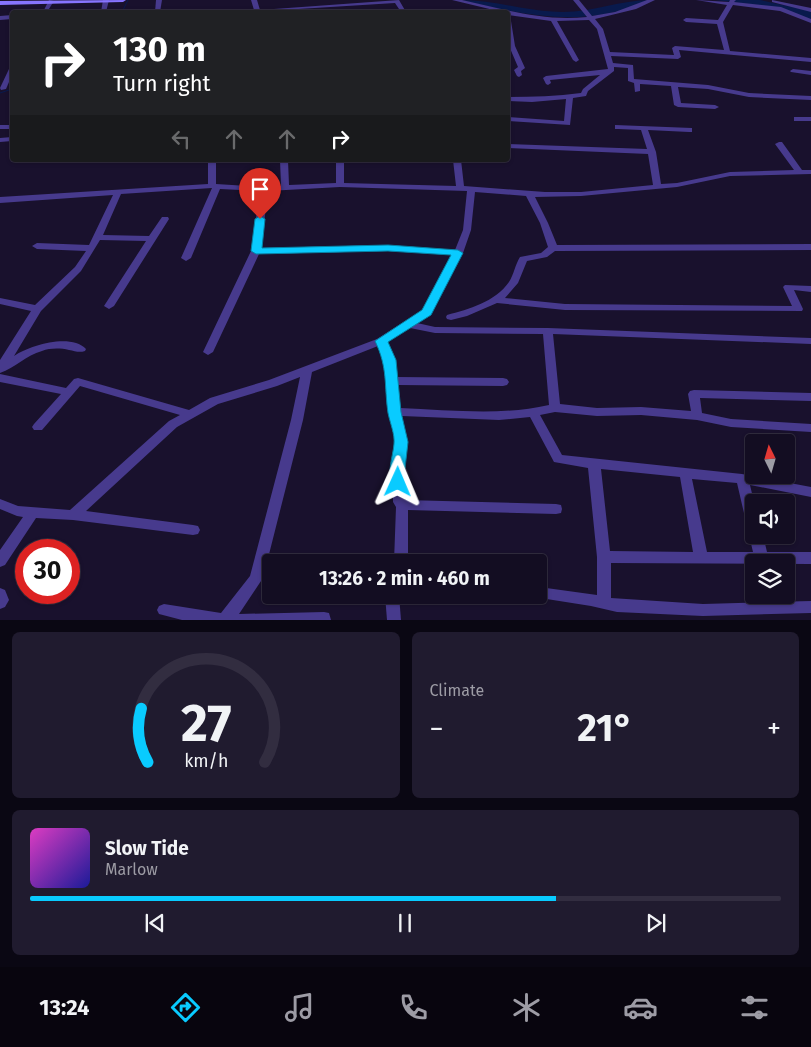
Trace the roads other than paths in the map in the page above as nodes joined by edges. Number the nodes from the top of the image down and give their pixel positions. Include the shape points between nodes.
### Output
1 (106, 0) edge
2 (123, 0) edge
3 (456, 0) edge
4 (576, 0) edge
5 (652, 0) edge
6 (699, 0) edge
7 (766, 0) edge
8 (801, 0) edge
9 (52, 1) edge
10 (396, 1) edge
11 (732, 2) edge
12 (0, 3) edge
13 (367, 4) junction
14 (811, 6) edge
15 (322, 10) edge
16 (371, 10) edge
17 (495, 10) edge
18 (811, 10) edge
19 (510, 14) edge
20 (592, 18) junction
21 (553, 20) junction
22 (686, 20) dead end
23 (811, 21) edge
24 (720, 22) junction
25 (510, 34) edge
26 (727, 51) junction
27 (607, 54) junction
28 (576, 60) dead end
29 (811, 60) edge
30 (610, 64) junction
31 (510, 71) edge
32 (793, 71) dead end
33 (606, 72) junction
34 (811, 72) edge
35 (10, 74) edge
36 (637, 81) junction
37 (548, 83) dead end
38 (674, 84) junction
39 (3, 89) dead end
40 (637, 92) dead end
41 (570, 95) junction
42 (811, 98) edge
43 (510, 99) edge
44 (715, 107) dead end
45 (510, 119) edge
46 (797, 119) dead end
47 (811, 119) edge
48 (618, 127) dead end
49 (644, 129) junction
50 (689, 130) dead end
51 (779, 144) dead end
52 (510, 146) edge
53 (652, 152) junction
54 (212, 162) edge
55 (284, 162) edge
56 (340, 162) edge
57 (458, 162) edge
58 (800, 170) junction
59 (810, 172) edge
60 (340, 185) junction
61 (214, 186) junction
62 (657, 186) junction
63 (285, 188) junction
64 (264, 189) junction
65 (465, 189) junction
66 (118, 193) junction
67 (528, 194) junction
68 (0, 200) edge
69 (165, 219) dead end
70 (96, 237) junction
71 (152, 239) junction
72 (38, 246) dead end
73 (811, 247) edge
74 (92, 248) junction
75 (553, 248) junction
76 (256, 251) junction
77 (458, 253) junction
78 (186, 258) dead end
79 (811, 289) edge
80 (498, 300) junction
81 (0, 301) edge
82 (109, 306) dead end
83 (37, 309) junction
84 (451, 317) dead end
85 (408, 324) junction
86 (548, 331) junction
87 (381, 341) junction
88 (811, 341) edge
89 (81, 349) dead end
90 (208, 352) dead end
91 (0, 369) edge
92 (307, 369) junction
93 (0, 378) edge
94 (392, 381) junction
95 (503, 382) dead end
96 (68, 392) junction
97 (811, 397) edge
98 (555, 408) junction
99 (395, 412) junction
100 (533, 413) junction
101 (190, 414) junction
102 (697, 416) junction
103 (38, 427) dead end
104 (811, 428) edge
105 (594, 464) junction
106 (685, 472) junction
107 (742, 479) junction
108 (811, 492) edge
109 (746, 494) edge
110 (0, 504) edge
111 (402, 505) junction
112 (556, 510) dead end
113 (32, 513) junction
114 (73, 515) junction
115 (192, 530) dead end
116 (401, 554) edge
117 (745, 556) edge
118 (604, 557) junction
119 (701, 557) junction
120 (795, 557) edge
121 (811, 558) edge
122 (0, 561) edge
123 (0, 594) edge
124 (547, 594) edge
125 (0, 603) edge
126 (604, 603) junction
127 (393, 604) edge
128 (811, 607) edge
129 (164, 610) dead end
130 (324, 618) edge
131 (222, 620) edge
132 (240, 620) edge
133 (394, 620) edge

1 - 2 main road
1 - 9 main road
3 - 17 street
4 - 20 street
5 - 20 street
6 - 11 street
7 - 18 street
8 - 14 street
9 - 12 main road
10 - 13 street
11 - 23 street via 781,9
11 - 24 street
13 - 15 street
13 - 16 street
19 - 21 street
20 - 21 street
20 - 27 street via 600,29
21 - 28 street
22 - 24 street via 703,24
24 - 26 street
25 - 31 street via 522,68 518,73
26 - 27 street via 675,48 678,58
26 - 29 street
27 - 30 street
30 - 33 street via 612,70
30 - 36 street via 631,66 630,80
32 - 34 street
33 - 37 street via 546,78
33 - 41 street via 595,85 585,90 584,95
35 - 39 street
36 - 38 street
36 - 40 street
38 - 42 street via 748,95
38 - 44 street via 678,105
41 - 43 street
41 - 45 street via 567,123
46 - 47 street
48 - 49 street
49 - 50 street
49 - 53 street
51 - 58 street
52 - 53 street
53 - 62 street
54 - 61 street
55 - 63 street
56 - 60 street
57 - 65 street
58 - 59 street
58 - 62 street via 730,174
60 - 63 street
60 - 65 street
61 - 64 street
61 - 66 street
61 - 78 street
62 - 67 street via 581,194
63 - 64 street
64 - 76 street
65 - 67 street
65 - 77 street via 467,230
66 - 68 street
66 - 70 street
67 - 75 street
69 - 71 street
70 - 71 street
70 - 74 street
71 - 82 street
72 - 74 street
73 - 75 street
74 - 83 street via 78,269
75 - 80 street via 544,254 522,258 516,280
76 - 77 street via 388,248
76 - 90 street
77 - 85 street via 427,312
79 - 80 street via 788,287 798,309 564,307
80 - 84 street
81 - 83 street
83 - 91 street
85 - 86 street via 435,330
85 - 87 street
86 - 88 street
86 - 98 street
87 - 92 street
87 - 94 street via 390,360
89 - 91 street via 39,346
92 - 101 street via 214,401
92 - 131 street via 256,578 229,616
93 - 96 street
94 - 95 street
94 - 99 street
96 - 101 street via 78,382
96 - 103 street
97 - 102 street via 694,394
98 - 100 street
98 - 102 street
99 - 100 street via 499,416
99 - 111 street via 402,442 398,463 399,502
100 - 105 street via 558,458
101 - 114 street via 173,424
102 - 104 street via 731,423
105 - 106 street
105 - 118 street
106 - 107 street
106 - 119 street
107 - 108 street
107 - 109 street
110 - 113 street
111 - 112 street
111 - 116 street
113 - 114 street
113 - 122 street
114 - 115 street
117 - 119 street
118 - 119 street
118 - 126 street
120 - 121 street
123 - 125 street
124 - 126 street
126 - 128 street via 702,610
127 - 133 street
129 - 131 street
130 - 132 street

